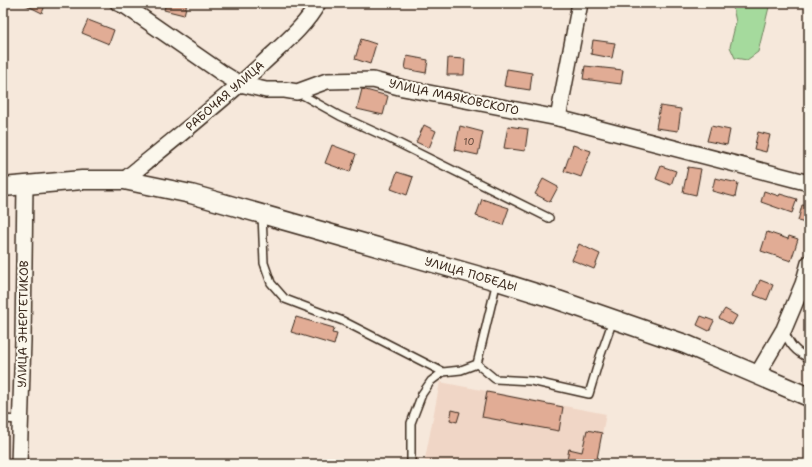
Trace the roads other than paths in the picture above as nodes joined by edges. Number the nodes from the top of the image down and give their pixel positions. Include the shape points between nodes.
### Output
1 (318, 3) edge
2 (580, 3) edge
3 (124, 4) edge
4 (240, 84) junction
5 (297, 92) junction
6 (558, 118) junction
7 (124, 180) junction
8 (809, 183) edge
9 (25, 184) junction
10 (3, 187) edge
11 (262, 214) junction
12 (549, 218) dead end
13 (809, 263) edge
14 (497, 281) junction
15 (613, 320) junction
16 (784, 329) junction
17 (809, 358) edge
18 (477, 364) junction
19 (443, 372) junction
20 (757, 375) junction
21 (809, 397) edge
22 (3, 419) edge
23 (20, 420) junction
24 (19, 464) edge
25 (411, 464) edge

1 - 4 street, РАБОЧАЯ УЛИЦА via 305,22
2 - 6 street
3 - 4 street, УЛИЦА МАЯКОВСКОГО
4 - 5 street, УЛИЦА МАЯКОВСКОГО via 266,90
4 - 7 street, РАБОЧАЯ УЛИЦА
5 - 6 street, УЛИЦА МАЯКОВСКОГО via 327,81 373,80
5 - 12 lane via 340,116
6 - 8 street, УЛИЦА МАЯКОВСКОГО
7 - 9 street, УЛИЦА ПОБЕДЫ
7 - 11 street, УЛИЦА ПОБЕДЫ via 191,194
9 - 10 street, УЛИЦА ПОБЕДЫ
9 - 23 street, УЛИЦА ЭНЕРГЕТИКОВ
11 - 14 street, УЛИЦА ПОБЕДЫ
11 - 19 lane via 264,263 271,283 285,299 342,321
13 - 16 street
14 - 15 street, УЛИЦА ПОБЕДЫ
14 - 18 lane
15 - 18 lane via 589,394 532,381 495,379
15 - 20 street, УЛИЦА ПОБЕДЫ via 685,344
16 - 17 lane via 792,346
16 - 20 street
18 - 19 lane via 461,370
19 - 25 lane via 431,381 422,394 411,423
20 - 21 street, УЛИЦА ПОБЕДЫ
22 - 23 lane
23 - 24 street, УЛИЦА ЭНЕРГЕТИКОВ

